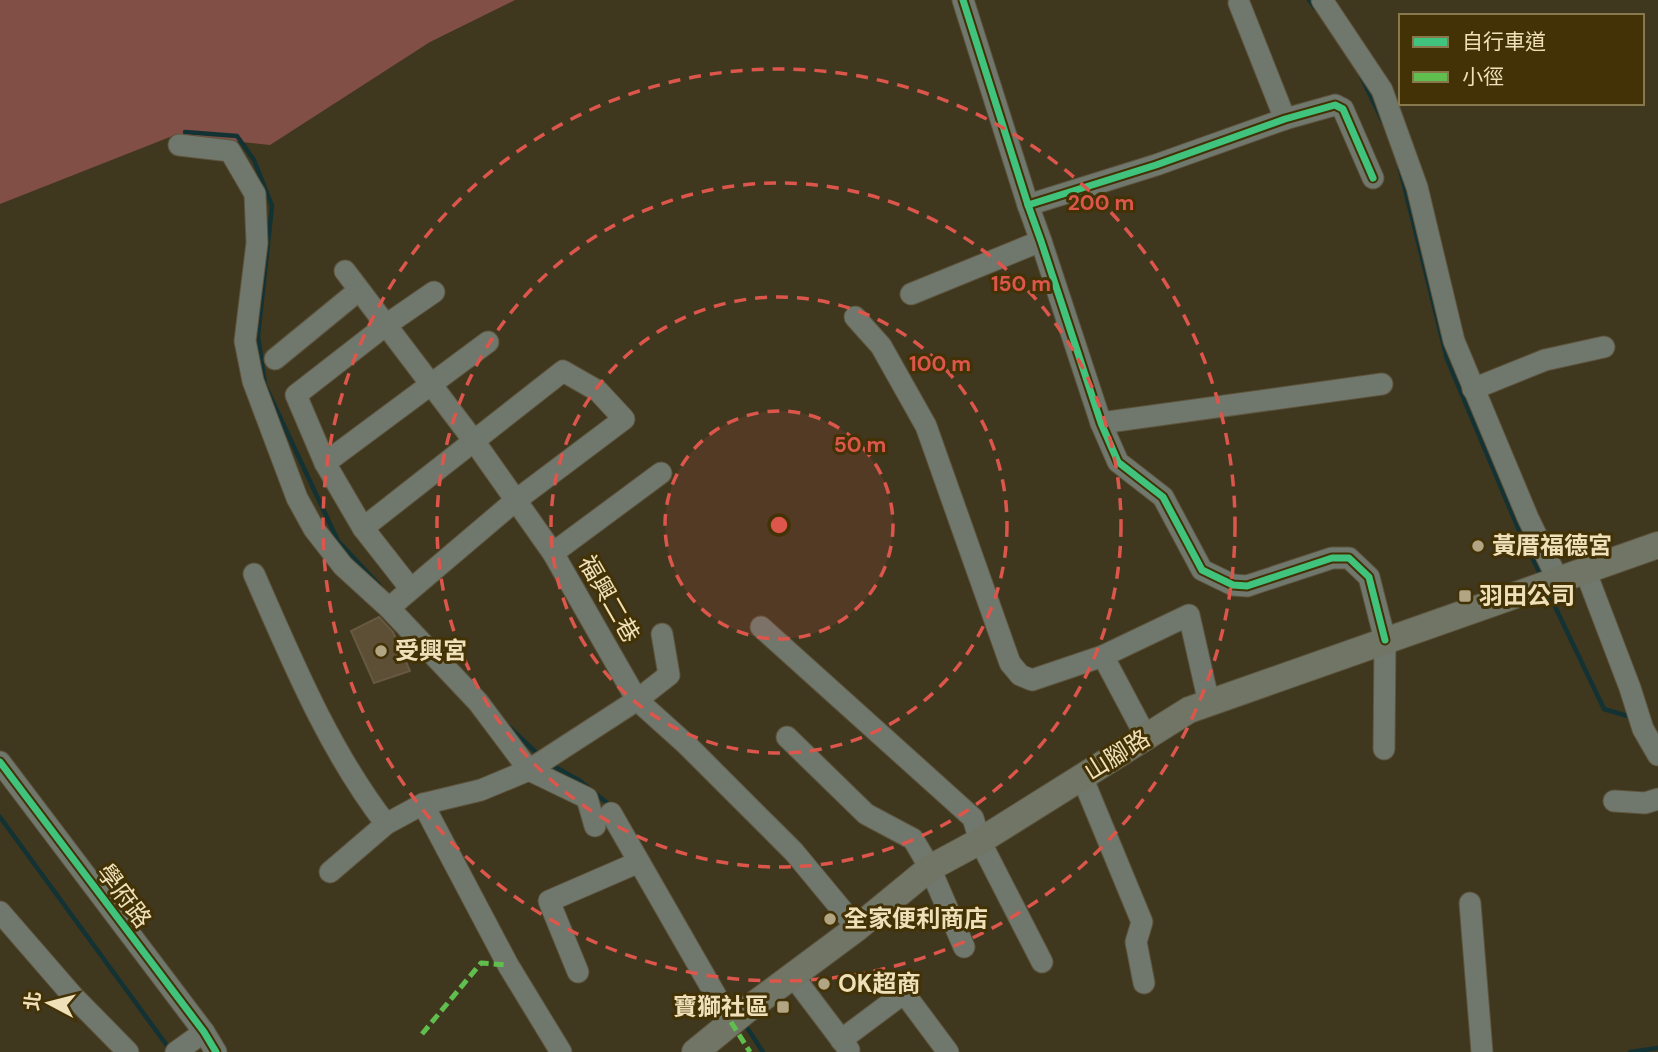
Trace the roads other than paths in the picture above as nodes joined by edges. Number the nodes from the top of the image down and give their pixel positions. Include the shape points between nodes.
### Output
1 (963, 0) edge
2 (1322, 0) edge
3 (1239, 3) dead end
4 (1285, 119) junction
5 (179, 145) dead end
6 (1373, 178) dead end
7 (1028, 205) junction
8 (1041, 241) junction
9 (345, 271) dead end
10 (358, 291) junction
11 (434, 292) dead end
12 (911, 294) dead end
13 (855, 317) dead end
14 (386, 325) junction
15 (488, 342) dead end
16 (1604, 348) dead end
17 (275, 359) dead end
18 (430, 384) junction
19 (1381, 384) dead end
20 (1473, 389) junction
21 (1101, 424) junction
22 (474, 441) junction
23 (325, 463) junction
24 (661, 473) dead end
25 (515, 501) junction
26 (363, 528) junction
27 (1658, 545) edge
28 (553, 554) junction
29 (1585, 570) junction
30 (254, 574) dead end
31 (1546, 585) junction
32 (410, 588) junction
33 (389, 608) junction
34 (761, 627) dead end
35 (662, 634) dead end
36 (1385, 640) junction
37 (1103, 656) junction
38 (638, 700) junction
39 (1209, 703) junction
40 (787, 737) dead end
41 (1146, 737) junction
42 (1384, 749) dead end
43 (1658, 755) edge
44 (0, 762) edge
45 (529, 769) junction
46 (1082, 777) junction
47 (1658, 799) edge
48 (1614, 801) dead end
49 (423, 804) junction
50 (386, 824) junction
51 (980, 841) junction
52 (639, 862) junction
53 (930, 868) junction
54 (330, 872) dead end
55 (1471, 903) dead end
56 (0, 912) edge
57 (857, 928) junction
58 (964, 947) dead end
59 (1042, 962) dead end
60 (578, 972) dead end
61 (793, 976) junction
62 (1144, 983) dead end
63 (740, 1016) junction
64 (204, 1032) junction
65 (846, 1046) edge
66 (128, 1052) edge
67 (176, 1052) edge
68 (216, 1052) edge
69 (561, 1052) edge
70 (695, 1052) edge
71 (948, 1052) edge
72 (1482, 1052) edge

1 - 7 street
2 - 20 street via 1382,90 1417,187 1454,341
3 - 4 street
4 - 6 street via 1335,105 1343,109
4 - 7 street
5 - 33 street via 230,151 255,194 257,243 245,341 253,381 297,498 314,529 343,566
7 - 8 street
8 - 12 street
8 - 21 street
9 - 10 street, 福興二巷
10 - 14 street, 福興二巷
10 - 17 street
11 - 14 street
13 - 37 street via 881,346 926,426 1010,663 1031,680
14 - 18 street, 福興二巷
14 - 23 street via 296,395
15 - 18 street
16 - 20 street via 1545,360
18 - 22 street, 福興二巷
18 - 23 street
19 - 21 street
20 - 31 street
21 - 36 street via 1118,462 1163,497 1202,570 1233,585 1247,586 1332,558 1349,558 1369,577
22 - 25 street, 福興二巷
22 - 25 street via 563,371 598,391 624,419
22 - 26 street
23 - 26 street
24 - 28 street
25 - 28 street, 福興二巷
25 - 32 street
26 - 32 street
27 - 29 main road, 山腳路
28 - 38 street, 福興二巷
29 - 31 main road, 山腳路
29 - 43 street via 1643,729
30 - 50 street via 304,686 367,800
31 - 36 main road, 山腳路
32 - 33 street
33 - 45 street via 478,702
34 - 51 street via 973,818
35 - 38 street via 669,676
36 - 39 main road, 山腳路
36 - 42 street
37 - 39 street via 1189,615
37 - 41 street
38 - 45 street
38 - 57 street, 福興二巷 via 794,852
39 - 41 main road, 山腳路
40 - 53 street via 866,814 913,839
41 - 46 main road, 山腳路
44 - 64 street, 學府路
45 - 49 street via 481,790
45 - 52 street via 587,799
46 - 51 main road, 山腳路
46 - 62 street via 1142,922 1136,942
47 - 48 street
49 - 50 street
49 - 69 street via 508,965
50 - 54 street
51 - 53 main road, 山腳路
51 - 59 street
52 - 60 street via 549,901
52 - 63 street
53 - 57 main road, 山腳路
53 - 58 street
55 - 72 street
56 - 66 street
57 - 61 main road, 山腳路
61 - 63 main road, 山腳路
61 - 65 street
63 - 70 main road, 山腳路
64 - 67 street
64 - 68 street, 學府路
65 - 71 street via 904,993

